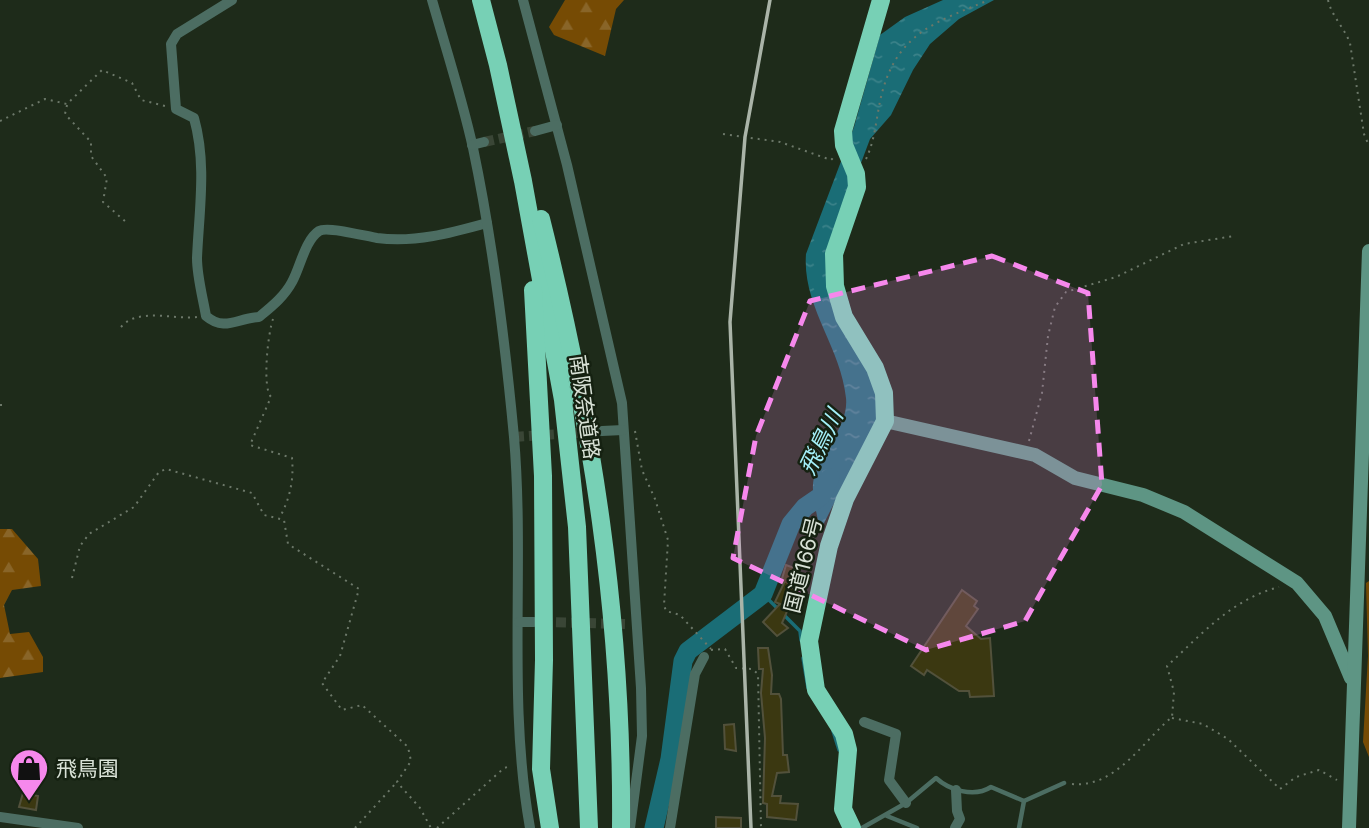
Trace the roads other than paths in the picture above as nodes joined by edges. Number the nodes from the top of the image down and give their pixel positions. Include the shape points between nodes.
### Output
1 (232, 0) edge
2 (432, 0) edge
3 (481, 0) edge
4 (488, 0) edge
5 (523, 0) edge
6 (881, 0) edge
7 (557, 125) junction
8 (535, 131) tunnel mouth
9 (484, 142) tunnel mouth
10 (472, 145) junction
11 (527, 181) junction
12 (487, 223) junction
13 (1369, 251) edge
14 (885, 421) junction
15 (623, 430) junction
16 (602, 431) tunnel mouth
17 (519, 622) junction
18 (534, 622) tunnel mouth
19 (625, 624) tunnel mouth
20 (638, 624) junction
21 (707, 652) road end
22 (1354, 683) junction
23 (864, 722) dead end
24 (1064, 783) road end
25 (956, 790) junction
26 (1024, 800) junction
27 (906, 803) junction
28 (887, 815) junction
29 (0, 817) edge
30 (78, 828) edge
31 (530, 828) edge
32 (550, 828) edge
33 (589, 828) edge
34 (596, 828) edge
35 (621, 828) edge
36 (630, 828) edge
37 (670, 828) edge
38 (852, 828) edge
39 (862, 828) edge
40 (917, 828) edge
41 (955, 828) edge
42 (1019, 828) edge
43 (1349, 828) edge

1 - 12 street via 177,34 171,44 176,109 194,118 197,129 203,196 197,261 206,316 228,326 265,313 291,285 321,229 395,240 442,235
2 - 10 street
3 - 11 highway, 南阪奈道路
4 - 11 highway, 南阪奈道路
5 - 7 street
6 - 14 highway via 843,131 857,187 834,254 835,286 844,317 875,368 884,393
7 - 8 street
7 - 15 street via 622,404
9 - 10 street
10 - 12 street
11 - 32 highway via 543,476 541,769
11 - 33 highway, 南阪奈道路 via 563,400 577,527
11 - 34 highway, 南阪奈道路 via 569,398 581,527
11 - 35 highway via 585,412 605,534 618,667
12 - 17 street via 514,437
13 - 22 street
14 - 22 street via 1035,454 1075,478 1162,501 1297,583 1325,616
14 - 38 highway, 国道166号 via 837,522 809,641 816,690 846,742 843,809
15 - 16 street
15 - 20 street
17 - 18 street
17 - 31 street via 522,763
19 - 20 street
20 - 36 street via 642,736
21 - 37 street via 695,674
22 - 43 street
23 - 27 street via 896,734 889,780
24 - 26 lane
25 - 26 lane via 984,792 990,787
25 - 27 lane via 936,778
25 - 41 street via 960,819
26 - 42 lane
27 - 28 lane
28 - 39 lane
28 - 40 lane
29 - 30 street

